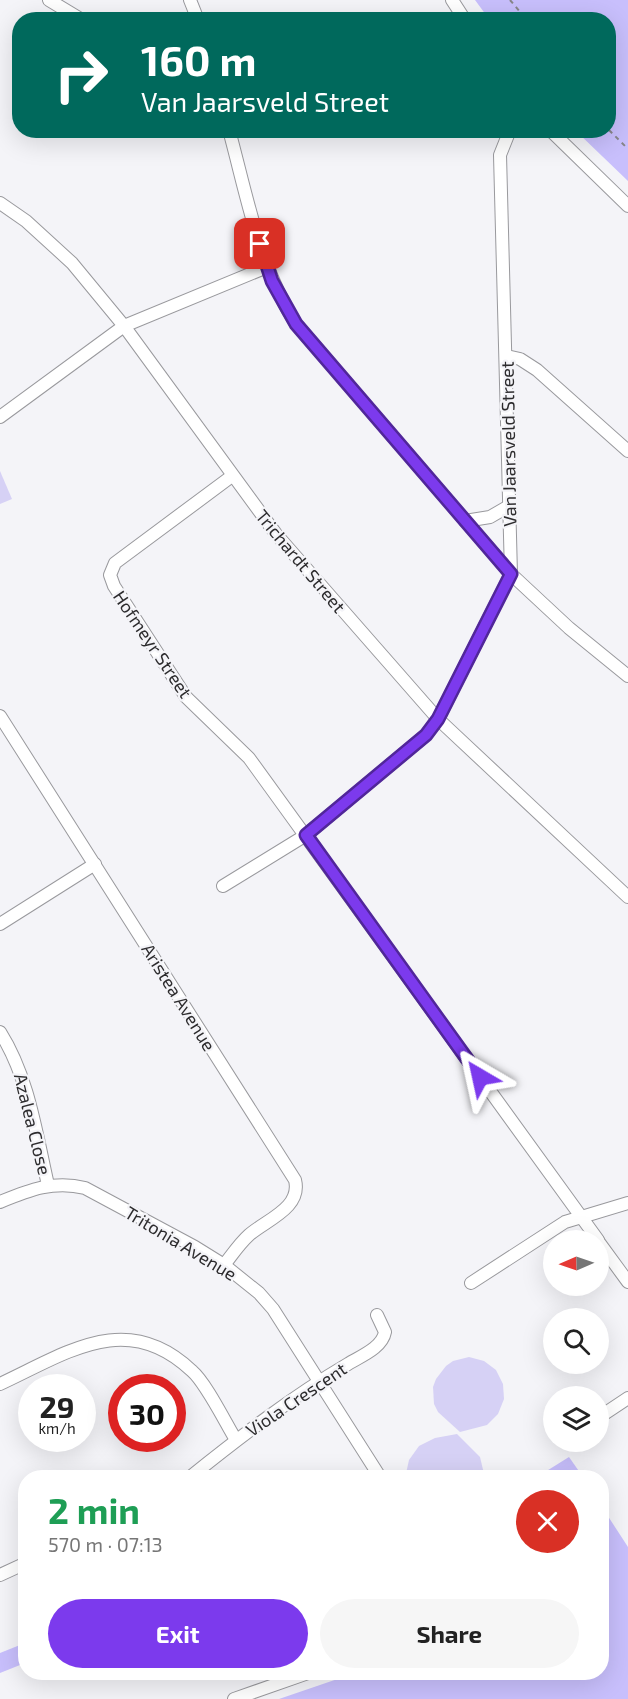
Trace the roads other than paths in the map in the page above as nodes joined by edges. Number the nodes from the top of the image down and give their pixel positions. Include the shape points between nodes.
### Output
1 (49, 0) edge
2 (69, 12) edge
3 (231, 138) edge
4 (507, 138) edge
5 (558, 138) edge
6 (0, 203) edge
7 (628, 206) edge
8 (267, 267) junction
9 (124, 326) junction
10 (506, 356) junction
11 (0, 417) edge
12 (628, 451) edge
13 (232, 476) junction
14 (509, 506) junction
15 (465, 521) junction
16 (511, 574) junction
17 (628, 676) edge
18 (0, 716) edge
19 (438, 719) junction
20 (306, 835) junction
21 (95, 864) junction
22 (223, 886) dead end
23 (628, 897) edge
24 (0, 924) edge
25 (0, 1032) edge
26 (48, 1185) junction
27 (0, 1202) edge
28 (628, 1203) edge
29 (581, 1216) junction
30 (591, 1230) edge
31 (609, 1256) edge
32 (224, 1265) junction
33 (628, 1282) edge
34 (471, 1283) dead end
35 (377, 1315) dead end
36 (319, 1381) junction
37 (0, 1384) edge
38 (628, 1398) edge
39 (609, 1411) edge
40 (236, 1440) junction
41 (199, 1470) edge
42 (376, 1470) edge
43 (18, 1567) edge
44 (0, 1575) edge
45 (288, 1680) edge
46 (234, 1699) edge

1 - 2 street
3 - 8 street
4 - 10 street, Van Jaarsveld Street via 500,155
5 - 7 street
6 - 9 street, Trichardt Street via 72,262
8 - 9 street
8 - 15 street via 285,307 308,339
9 - 11 street
9 - 13 street, Trichardt Street
10 - 12 street via 520,359 537,370
10 - 14 street, Van Jaarsveld Street
13 - 19 street, Trichardt Street via 276,534
13 - 20 street, Hofmeyr Street via 115,562 110,575 186,697 249,758
14 - 15 street via 490,517
14 - 16 street, Van Jaarsveld Street
15 - 16 street
16 - 17 street
16 - 19 street, Van Jaarsveld Street
18 - 21 street, Aristea Avenue
19 - 20 street, Van Jaarsveld Street via 415,746
19 - 23 street, Trichardt Street
20 - 22 street, Van Jaarsveld Street
20 - 29 street, Hofmeyr Street
21 - 24 street
21 - 32 street, Aristea Avenue via 295,1180 295,1196 290,1205 250,1234
25 - 26 street, Azalea Close via 26,1087
26 - 27 street, Tritonia Avenue
26 - 32 street, Tritonia Avenue via 95,1192
28 - 29 street
29 - 30 street, Hofmeyr Street
29 - 34 street via 565,1222
31 - 33 street, Hofmeyr Street
32 - 36 street, Tritonia Avenue via 268,1303
35 - 36 street, Viola Crescent via 384,1327 382,1341
36 - 40 street, Viola Crescent
36 - 42 street, Tritonia Avenue
37 - 40 street via 95,1342 115,1338 139,1341 166,1350 194,1372
38 - 39 street
40 - 41 street, Viola Crescent
43 - 44 street
45 - 46 street

